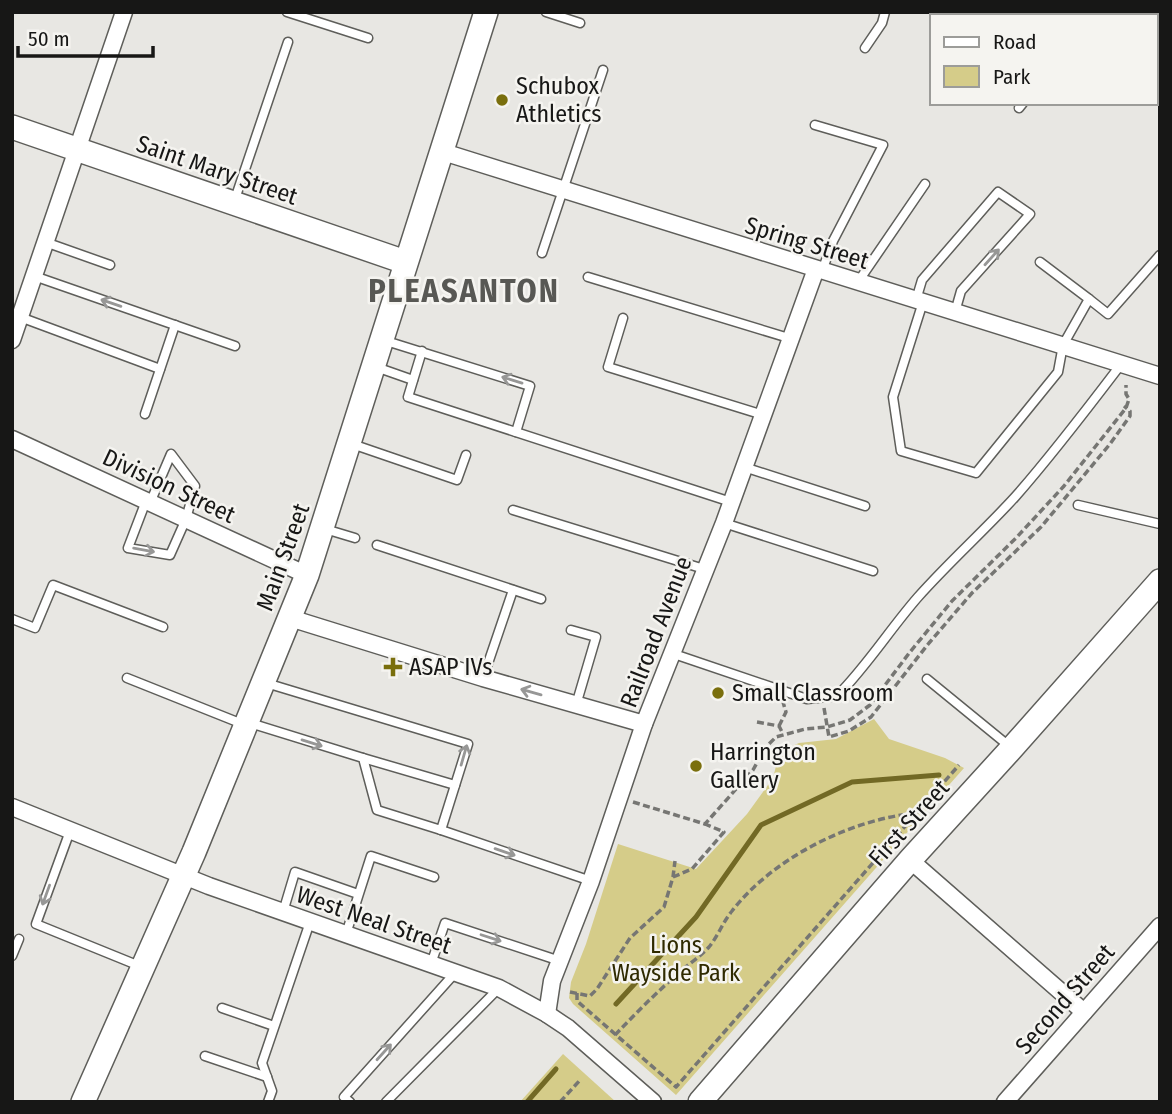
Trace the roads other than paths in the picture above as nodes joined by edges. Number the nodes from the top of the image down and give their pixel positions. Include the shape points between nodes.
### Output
1 (124, 12) edge
2 (287, 12) edge
3 (486, 12) edge
4 (546, 12) edge
5 (886, 12) edge
6 (580, 23) dead end
7 (368, 38) dead end
8 (288, 42) dead end
9 (865, 48) dead end
10 (603, 70) dead end
11 (815, 125) dead end
12 (12, 127) edge
13 (76, 149) junction
14 (440, 151) junction
15 (925, 184) dead end
16 (563, 191) junction
17 (234, 203) junction
18 (45, 242) junction
19 (542, 254) dead end
20 (1160, 255) edge
21 (405, 262) junction
22 (1040, 262) dead end
23 (110, 265) dead end
24 (819, 270) junction
25 (34, 276) junction
26 (588, 277) dead end
27 (858, 282) junction
28 (1089, 299) junction
29 (919, 301) junction
30 (955, 312) junction
31 (20, 317) junction
32 (623, 318) dead end
33 (175, 325) junction
34 (381, 339) junction
35 (792, 339) junction
36 (12, 340) edge
37 (1063, 345) junction
38 (235, 346) dead end
39 (422, 351) junction
40 (1122, 363) junction
41 (373, 366) junction
42 (160, 369) junction
43 (1160, 376) edge
44 (413, 380) junction
45 (145, 415) dead end
46 (763, 415) junction
47 (516, 432) junction
48 (12, 439) edge
49 (349, 443) junction
50 (466, 454) dead end
51 (744, 467) junction
52 (148, 502) junction
53 (731, 502) junction
54 (1078, 505) dead end
55 (865, 506) dead end
56 (513, 510) dead end
57 (186, 519) junction
58 (724, 523) junction
59 (1160, 524) edge
60 (323, 528) junction
61 (355, 538) dead end
62 (377, 545) dead end
63 (704, 569) junction
64 (873, 571) dead end
65 (307, 576) junction
66 (1160, 581) edge
67 (513, 590) junction
68 (541, 599) dead end
69 (290, 618) junction
70 (12, 619) edge
71 (163, 627) dead end
72 (571, 630) dead end
73 (671, 653) junction
74 (127, 678) dead end
75 (483, 678) junction
76 (928, 680) dead end
77 (264, 682) junction
78 (576, 705) junction
79 (246, 724) junction
80 (644, 724) junction
81 (1012, 748) junction
82 (363, 758) junction
83 (455, 785) junction
84 (12, 807) edge
85 (441, 830) junction
86 (70, 831) junction
87 (910, 860) junction
88 (183, 876) junction
89 (434, 877) dead end
90 (591, 881) junction
91 (358, 894) junction
92 (283, 912) junction
93 (310, 922) junction
94 (1160, 926) edge
95 (346, 934) junction
96 (19, 939) dead end
97 (12, 956) edge
98 (560, 961) junction
99 (431, 964) junction
100 (142, 967) junction
101 (455, 973) junction
102 (499, 988) junction
103 (222, 1008) dead end
104 (1084, 1012) junction
105 (547, 1014) junction
106 (274, 1026) junction
107 (205, 1056) dead end
108 (267, 1077) junction
109 (83, 1102) edge
110 (268, 1102) edge
111 (350, 1102) edge
112 (386, 1102) edge
113 (653, 1102) edge
114 (700, 1102) edge
115 (1005, 1102) edge

1 - 13 street
2 - 7 lane
3 - 14 street, Main Street
4 - 6 lane
5 - 9 lane
8 - 17 lane
10 - 16 lane
11 - 24 lane via 883,145
12 - 13 street, Saint Mary Street
13 - 17 street, Saint Mary Street
13 - 18 street
14 - 16 street, Spring Street
14 - 21 street, Main Street
15 - 27 lane
16 - 19 lane
16 - 24 street, Spring Street
17 - 21 street, Saint Mary Street
18 - 23 lane
18 - 25 street
20 - 28 lane via 1108,314
21 - 34 street, Main Street
22 - 28 lane
24 - 27 street, Spring Street
24 - 35 street, Railroad Avenue
25 - 31 street
33 -> 25 lane
26 - 35 lane
27 - 29 street, Spring Street
28 - 37 lane
29 - 30 street, Spring Street
30 -> 29 lane via 961,291 1030,214 998,192 922,280
29 - 37 lane via 893,397 901,451 976,473 1058,372
30 - 37 street, Spring Street
31 - 36 street
31 - 42 lane
32 - 46 lane via 608,367
33 - 38 lane
33 - 42 lane
34 - 39 lane
34 - 41 street, Main Street
35 - 46 street, Railroad Avenue
37 - 40 street, Spring Street
39 - 44 lane
47 -> 39 lane via 530,386
40 - 43 street, Spring Street
40 - 73 lane via 1055,449 898,620 837,696 807,699
41 - 44 lane
41 - 49 street, Main Street
42 - 45 lane
44 - 47 lane via 408,397
46 - 51 street, Railroad Avenue
47 - 53 lane
48 - 52 street, Division Street
49 - 50 lane via 457,480
49 - 60 street, Main Street
51 - 53 street, Railroad Avenue
51 - 55 lane
52 - 57 street, Division Street
52 - 57 lane via 171,454 195,486
52 -> 57 lane via 128,548 170,555
53 - 58 street, Railroad Avenue
54 - 59 lane
56 - 63 lane
57 - 65 street, Division Street
58 - 63 street, Railroad Avenue
58 - 64 lane
60 - 61 lane
60 - 65 street, Main Street
62 - 67 lane
63 - 73 street, Railroad Avenue
65 - 69 street, Main Street
66 - 81 street, First Street
67 - 68 lane
67 - 75 lane
69 - 75 street
69 - 77 street, Main Street
70 - 71 lane via 35,628 53,585
72 - 78 lane via 596,637
73 - 80 street, Railroad Avenue
74 - 79 lane
78 -> 75 street
76 - 81 lane
77 - 79 street, Main Street
83 -> 77 lane via 468,744
78 - 80 street
79 -> 82 lane
79 - 88 street, Main Street
80 - 90 street, Railroad Avenue
81 - 87 street, First Street
82 - 83 lane
82 - 85 lane via 377,810
83 - 85 lane
84 - 86 street, West Neal Street
85 -> 90 lane
86 - 88 street, West Neal Street
86 -> 100 lane via 36,924
87 - 104 street
87 - 114 street, First Street
88 - 92 street, West Neal Street
88 - 100 street, Main Street
89 - 91 lane via 371,856
90 - 98 street, Railroad Avenue
91 - 92 lane via 295,872
91 - 95 lane
92 - 93 street, West Neal Street
93 - 95 street, West Neal Street
93 - 106 lane
94 - 104 street, Second Street
95 - 99 street, West Neal Street
96 - 97 lane
99 -> 98 lane via 445,923
98 - 105 street, Railroad Avenue
99 - 101 street, West Neal Street
100 - 109 street, Main Street
101 - 102 street, West Neal Street
111 -> 101 lane via 344,1097
102 - 105 street, West Neal Street
102 - 112 lane
103 - 106 lane
104 - 115 street, Second Street
105 - 113 street, West Neal Street
106 - 108 lane via 262,1063
107 - 108 lane
108 - 110 lane via 272,1091

